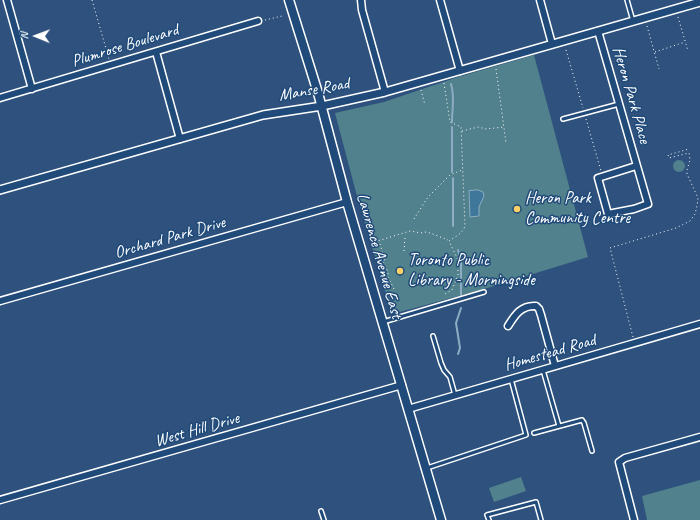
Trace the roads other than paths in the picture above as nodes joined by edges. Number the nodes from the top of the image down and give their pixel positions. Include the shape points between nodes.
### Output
1 (7, 0) edge
2 (290, 0) edge
3 (361, 0) edge
4 (440, 0) edge
5 (540, 0) edge
6 (627, 0) edge
7 (700, 2) edge
8 (258, 21) road end
9 (634, 21) junction
10 (598, 31) junction
11 (552, 44) junction
12 (156, 52) junction
13 (460, 71) junction
14 (32, 89) junction
15 (386, 92) junction
16 (0, 98) edge
17 (619, 104) junction
18 (322, 106) junction
19 (564, 119) dead end
20 (180, 139) junction
21 (636, 166) junction
22 (0, 190) edge
23 (347, 202) junction
24 (484, 292) dead end
25 (0, 301) edge
26 (383, 322) junction
27 (700, 324) edge
28 (508, 326) dead end
29 (433, 336) dead end
30 (555, 366) junction
31 (543, 370) junction
32 (512, 379) junction
33 (402, 385) junction
34 (455, 395) junction
35 (408, 409) junction
36 (559, 426) junction
37 (534, 433) dead end
38 (700, 437) edge
39 (592, 451) dead end
40 (427, 468) junction
41 (0, 500) edge
42 (321, 512) dead end
43 (324, 520) edge
44 (441, 520) edge
45 (488, 520) edge
46 (540, 520) edge
47 (634, 520) edge

1 - 14 street
2 - 18 main road, Lawrence Avenue East
3 - 15 street
4 - 13 street
5 - 11 street
6 - 9 lane
7 - 9 street, Manse Road
8 - 12 street, Plumrose Boulevard
9 - 10 street, Manse Road
10 - 11 street, Manse Road
10 - 17 street, Heron Park Place
11 - 13 street, Manse Road
12 - 14 street, Plumrose Boulevard
12 - 20 street
13 - 15 street, Manse Road
14 - 16 street, Plumrose Boulevard
15 - 18 street, Manse Road
17 - 19 lane
17 - 21 street, Heron Park Place
18 - 20 street, Manse Road via 263,114
18 - 23 main road, Lawrence Avenue East
20 - 22 street, Manse Road
21 - 21 street, Heron Park Place via 648,204 608,214 598,178
23 - 25 street, Orchard Park Drive
23 - 26 main road, Lawrence Avenue East
24 - 26 lane
26 - 33 main road, Lawrence Avenue East
27 - 30 street, Homestead Road
28 - 30 street via 518,312 536,306 541,315
29 - 34 lane via 441,364 450,377
30 - 31 street, Homestead Road
31 - 32 street, Homestead Road
31 - 36 lane
32 - 34 street, Homestead Road
32 - 40 lane via 526,435
33 - 35 main road, Lawrence Avenue East
33 - 41 street, West Hill Drive
34 - 35 street, Homestead Road
35 - 40 main road, Lawrence Avenue East
36 - 37 lane
36 - 39 lane via 582,420
38 - 47 street via 625,458 619,462
40 - 44 main road, Lawrence Avenue East
42 - 43 lane
45 - 46 lane via 487,515 536,502

